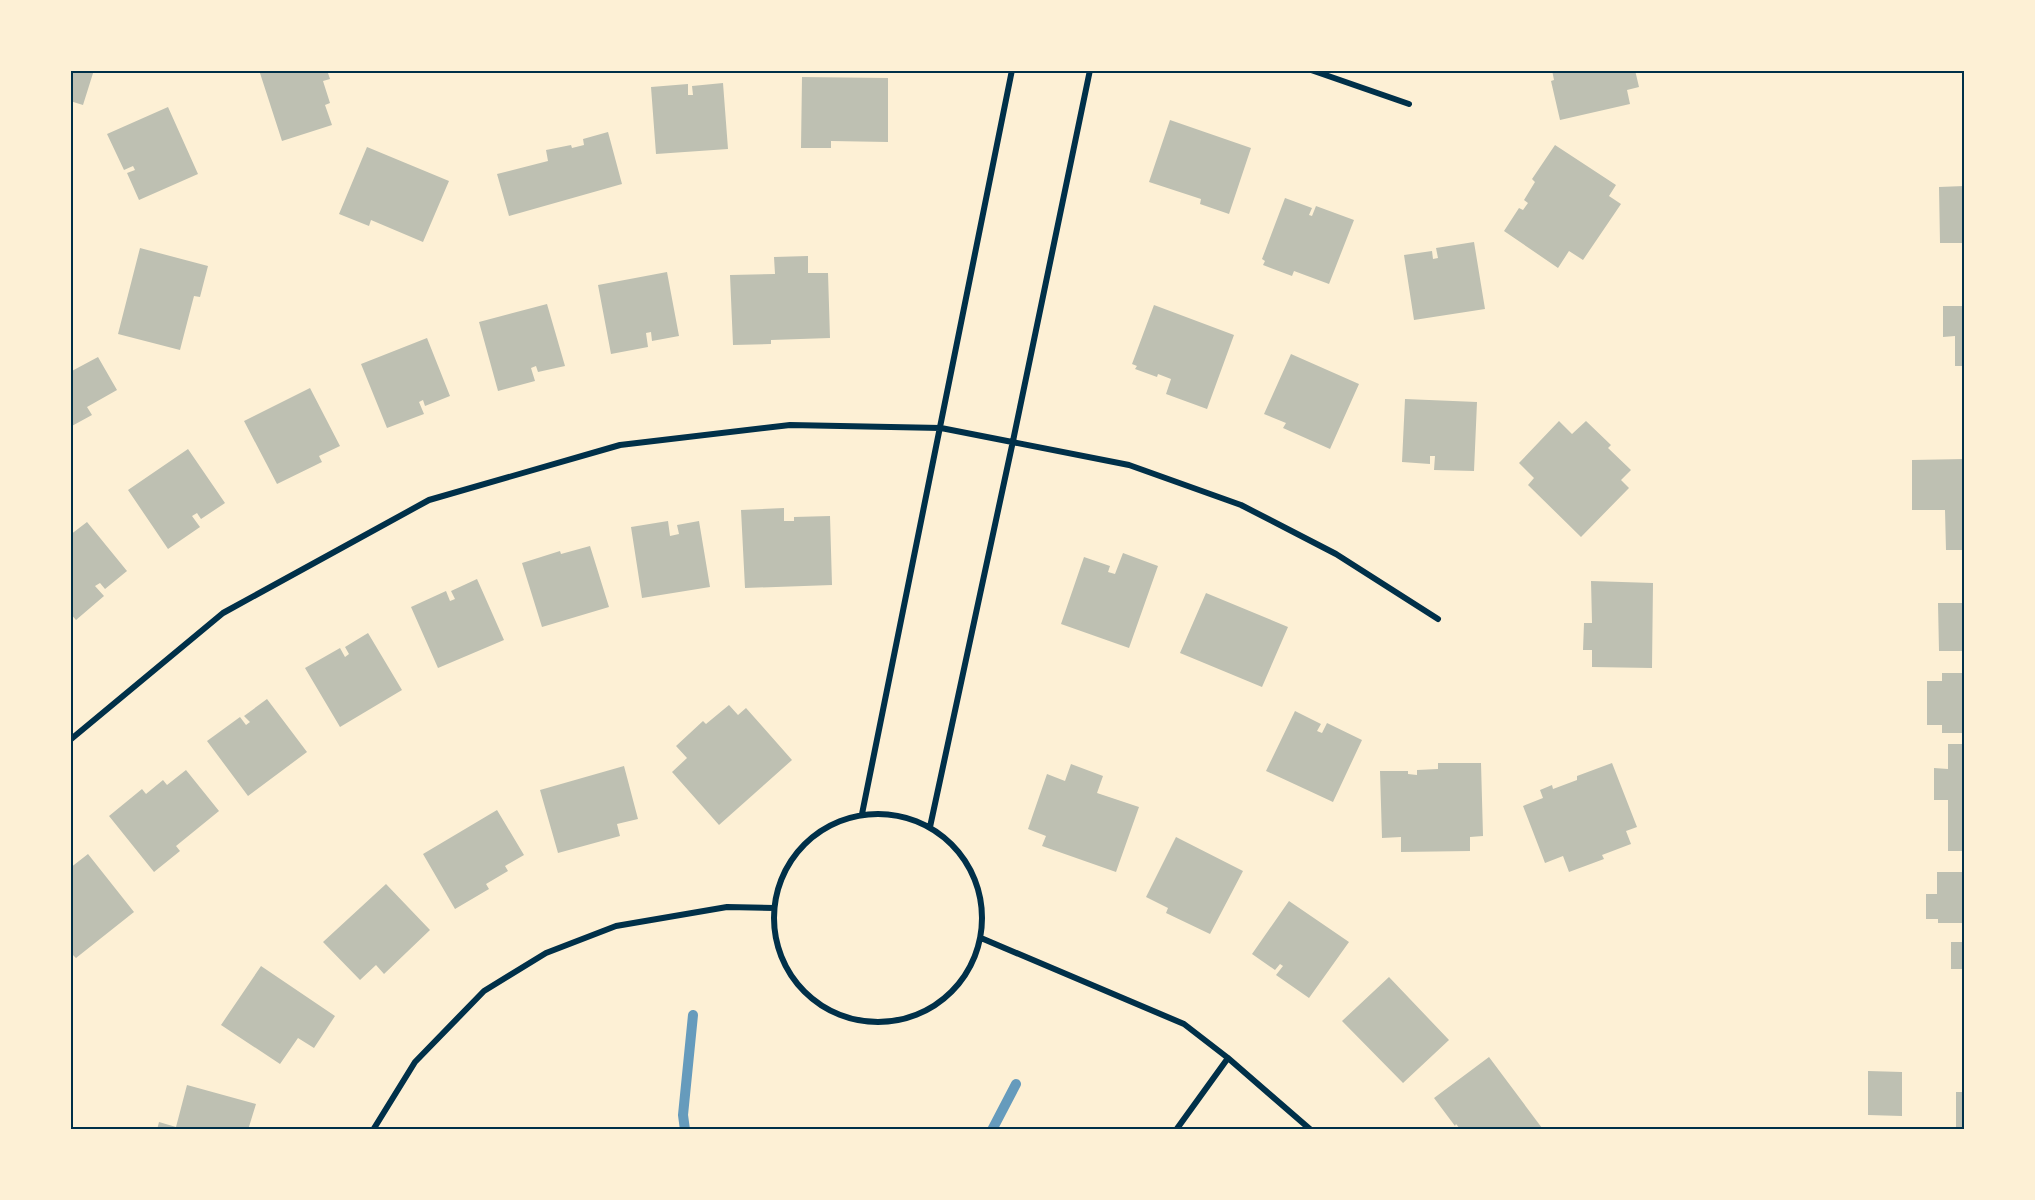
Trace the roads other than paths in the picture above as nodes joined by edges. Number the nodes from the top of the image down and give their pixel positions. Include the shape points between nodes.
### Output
1 (1012, 70) edge
2 (1090, 70) edge
3 (1311, 70) edge
4 (1409, 104) dead end
5 (941, 428) junction
6 (1013, 441) junction
7 (1437, 619) dead end
8 (70, 740) edge
9 (862, 814) junction
10 (930, 827) junction
11 (774, 908) junction
12 (981, 938) junction
13 (1228, 1058) junction
14 (373, 1130) edge
15 (1176, 1130) edge
16 (1311, 1130) edge

1 - 5 street
2 - 6 street
3 - 4 street
5 - 6 street
5 - 8 street via 790,425 620,445 429,500 223,613
5 - 9 street
6 - 7 street via 1128,465 1241,506 1335,554
6 - 10 street
9 - 10 street via 897,814
9 - 11 street via 827,827 801,847 784,870
10 - 12 street via 952,843 972,870 982,898
11 - 12 street via 776,941 795,982 834,1013 864,1022 892,1022 933,1007 966,975
11 - 14 street via 727,907 616,926 546,953 484,991 422,1054
12 - 13 street via 1184,1024
13 - 15 street
13 - 16 street

